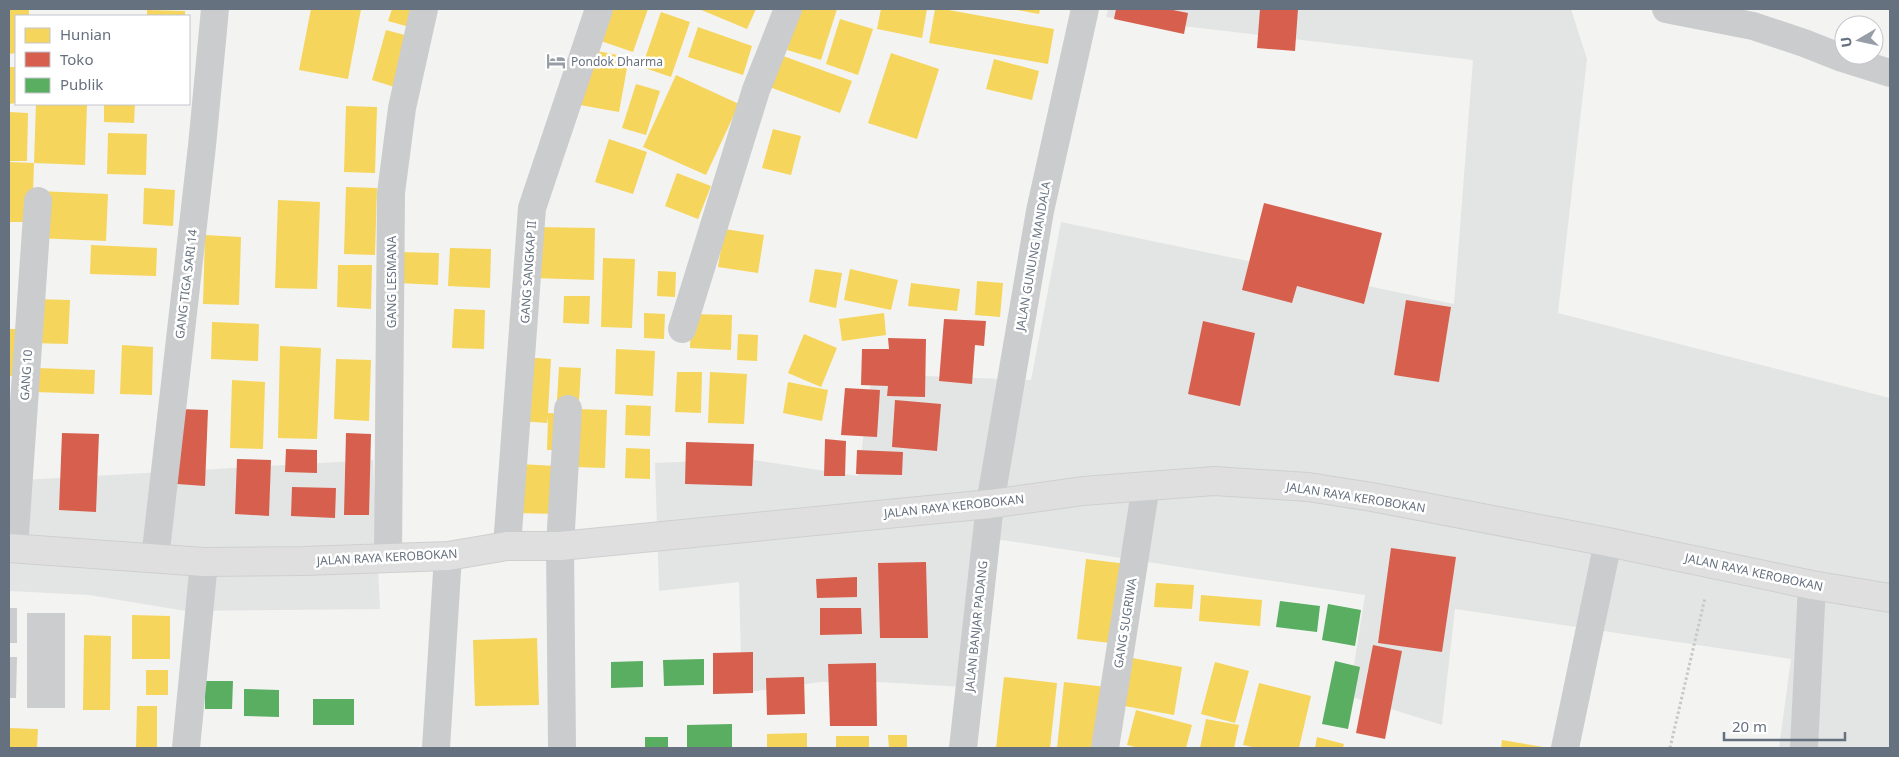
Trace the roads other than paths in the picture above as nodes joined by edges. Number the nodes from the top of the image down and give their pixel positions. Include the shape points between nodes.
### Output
1 (215, 9) edge
2 (424, 9) edge
3 (599, 9) edge
4 (788, 9) edge
5 (1085, 9) edge
6 (1666, 9) edge
7 (1755, 17) edge
8 (1890, 73) edge
9 (38, 201) dead end
10 (682, 329) dead end
11 (568, 409) dead end
12 (1144, 498) dead end
13 (990, 504) junction
14 (1608, 542) junction
15 (507, 546) junction
16 (560, 546) junction
17 (12, 548) edge
18 (448, 556) junction
19 (388, 558) junction
20 (154, 559) junction
21 (204, 562) junction
22 (1812, 585) junction
23 (1890, 598) edge
24 (186, 748) edge
25 (436, 748) edge
26 (562, 748) edge
27 (963, 748) edge
28 (1105, 748) edge
29 (1565, 748) edge
30 (1804, 748) edge

1 - 20 street, GANG TIGA SARI 14
2 - 19 street, GANG LESMANA via 402,108 391,193
3 - 15 street, GANG SANGKAP II via 532,208
4 - 10 street via 759,83
5 - 13 street, JALAN GUNUNG MANDALA via 1040,211
6 - 7 street
7 - 8 street via 1804,43
9 - 17 street, GANG 10
11 - 16 street
12 - 28 street, GANG SUGRIWA
13 - 14 main road, JALAN RAYA KEROBOKAN via 1083,490 1223,482 1308,487
13 - 16 main road, JALAN RAYA KEROBOKAN
13 - 27 street, JALAN BANJAR PADANG
14 - 22 main road, JALAN RAYA KEROBOKAN
14 - 29 street
15 - 16 main road, JALAN RAYA KEROBOKAN
15 - 18 main road, JALAN RAYA KEROBOKAN
16 - 26 street
17 - 20 main road, JALAN RAYA KEROBOKAN
18 - 19 main road, JALAN RAYA KEROBOKAN
18 - 25 street
19 - 21 main road, JALAN RAYA KEROBOKAN
20 - 21 main road, JALAN RAYA KEROBOKAN
21 - 24 street
22 - 23 main road, JALAN RAYA KEROBOKAN
22 - 30 street

